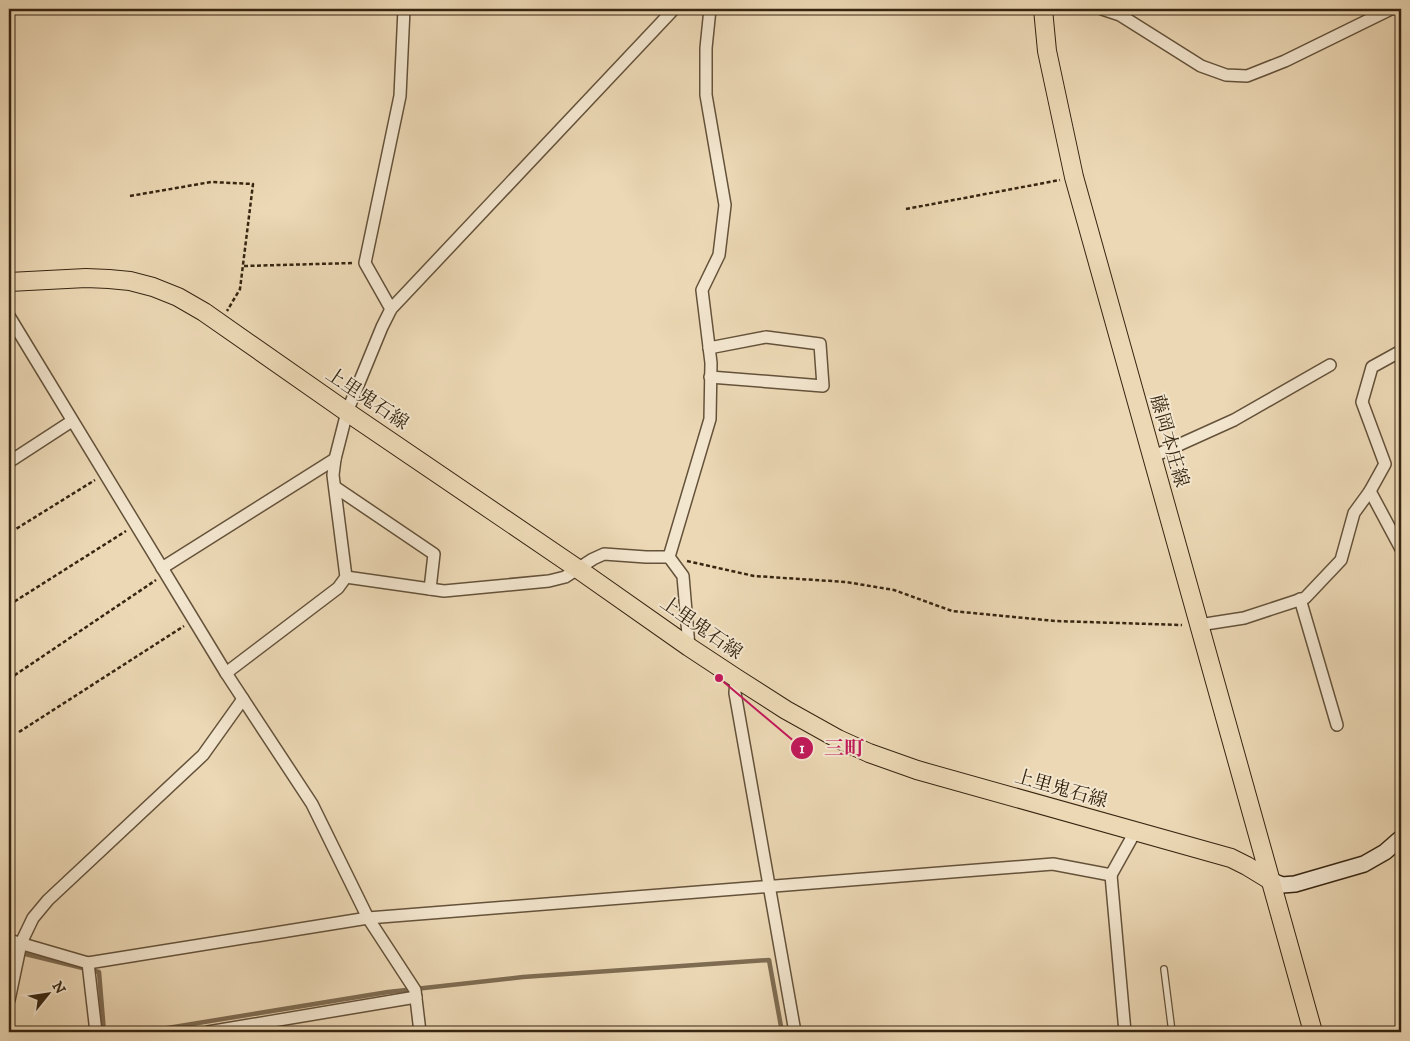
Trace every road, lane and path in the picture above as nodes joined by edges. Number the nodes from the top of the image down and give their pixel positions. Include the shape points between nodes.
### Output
1 (404, 9) edge
2 (674, 9) edge
3 (710, 9) edge
4 (1042, 9) edge
5 (1102, 9) edge
6 (1391, 9) edge
7 (1074, 177) junction
8 (130, 196) dead end
9 (906, 209) dead end
10 (365, 263) junction
11 (243, 266) junction
12 (9, 282) edge
13 (391, 309) junction
14 (9, 316) edge
15 (220, 323) junction
16 (709, 348) junction
17 (1401, 351) edge
18 (1330, 365) dead end
19 (710, 377) junction
20 (347, 412) junction
21 (72, 420) junction
22 (1152, 457) junction
23 (336, 459) junction
24 (9, 462) edge
25 (105, 474) junction
26 (335, 487) junction
27 (1370, 491) junction
28 (136, 525) junction
29 (11, 532) dead end
30 (1401, 549) edge
31 (669, 557) junction
32 (578, 569) junction
33 (164, 571) junction
34 (346, 576) junction
35 (430, 589) junction
36 (1300, 600) junction
37 (9, 606) edge
38 (194, 620) junction
39 (1199, 625) junction
40 (689, 647) junction
41 (226, 673) junction
42 (736, 678) junction
43 (9, 679) edge
44 (243, 699) junction
45 (1337, 725) dead end
46 (19, 732) dead end
47 (1136, 832) junction
48 (1401, 838) edge
49 (1111, 875) junction
50 (1270, 880) junction
51 (768, 887) junction
52 (368, 918) junction
53 (9, 940) edge
54 (21, 943) junction
55 (88, 963) junction
56 (1164, 969) dead end
57 (416, 997) junction
58 (9, 1000) edge
59 (281, 1020) junction
60 (96, 1032) edge
61 (208, 1032) edge
62 (281, 1032) edge
63 (420, 1032) edge
64 (795, 1032) edge
65 (1125, 1032) edge
66 (1172, 1032) edge
67 (1313, 1032) edge

1 - 10 street via 400,96
2 - 13 street
3 - 16 street via 706,95 725,205 719,255 702,290
4 - 7 main road, 藤岡本庄線 via 1047,51
5 - 6 street via 1120,15 1201,66 1226,75 1247,76
7 - 9 path
7 - 22 main road, 藤岡本庄線
8 - 11 path via 211,182 253,184
10 - 11 path
10 - 13 street
11 - 15 path via 240,289
12 - 15 main road, 上里鬼石線 via 86,278 130,282 178,297
13 - 20 street
14 - 21 street
15 - 20 main road, 上里鬼石線
16 - 19 street
16 - 19 street via 766,337 820,344 823,386
17 - 27 street via 1372,367 1362,402 1385,464
18 - 22 street via 1234,420
19 - 31 street via 710,419
20 - 23 street
20 - 32 main road, 上里鬼石線
21 - 24 street
21 - 25 street
22 - 39 main road, 藤岡本庄線
23 - 26 street
23 - 33 street
25 - 28 street
25 - 29 path
26 - 34 street
26 - 35 street via 434,554
27 - 30 street
27 - 36 street via 1354,512 1341,560
28 - 33 street
28 - 37 path
31 - 32 street via 604,554
31 - 39 path via 754,576 846,582 894,590 952,611 1055,620
31 - 40 street via 683,576
32 - 35 street via 565,578 549,581 444,591
32 - 40 main road, 上里鬼石線
33 - 38 street
33 - 43 path
34 - 35 street
34 - 41 street via 338,588
36 - 39 street via 1244,618
36 - 45 street
38 - 41 street
38 - 46 path
39 - 50 main road, 藤岡本庄線
40 - 42 main road, 上里鬼石線
41 - 44 street
42 - 47 main road, 上里鬼石線 via 813,726 869,753 917,770
42 - 51 street via 735,693
44 - 52 street via 312,804
44 - 54 street via 203,755 48,900 33,918
47 - 49 street
47 - 50 main road, 上里鬼石線 via 1230,858
48 - 50 street via 1364,864 1295,884 1282,885
49 - 51 street via 1053,864
49 - 65 street
50 - 67 main road
51 - 52 street
51 - 64 street
52 - 55 street
52 - 57 street via 415,990
53 - 54 street
54 - 55 street
54 - 58 street
55 - 60 street
56 - 66 lane
57 - 59 street
57 - 63 street
59 - 61 street
59 - 62 street

